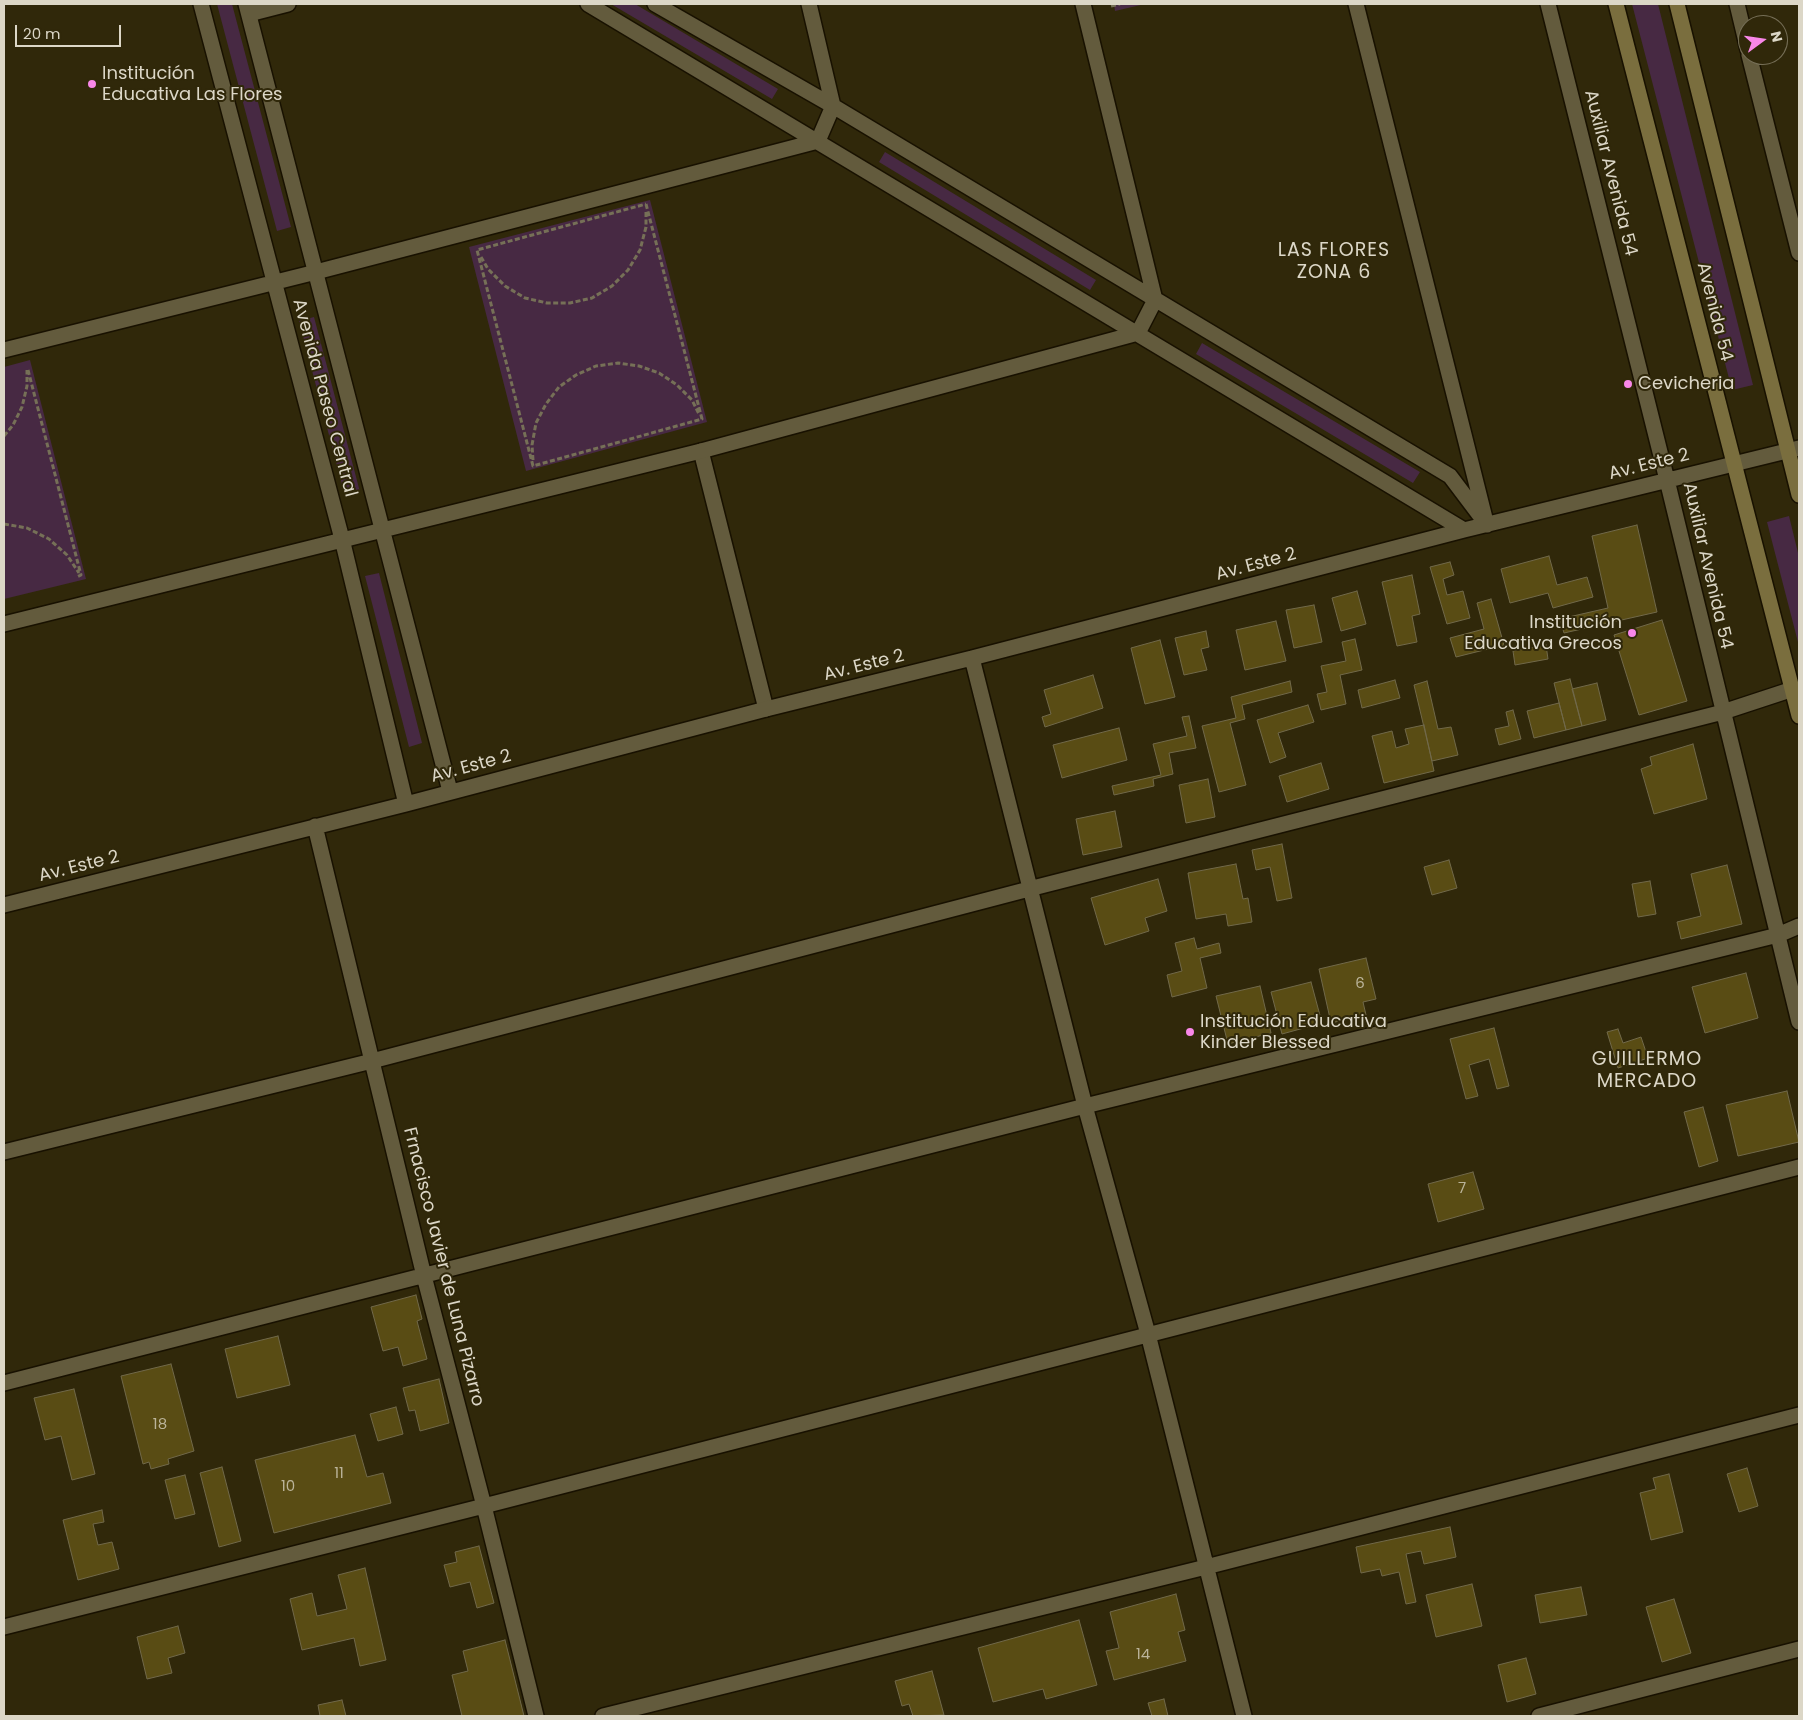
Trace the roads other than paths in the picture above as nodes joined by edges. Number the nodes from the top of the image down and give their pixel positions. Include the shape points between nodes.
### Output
1 (201, 4) edge
2 (288, 4) edge
3 (588, 4) edge
4 (655, 4) edge
5 (810, 4) edge
6 (1083, 4) edge
7 (1356, 4) edge
8 (1548, 4) edge
9 (1616, 4) edge
10 (1676, 4) edge
11 (247, 9) edge
12 (1752, 65) edge
13 (833, 106) junction
14 (818, 141) junction
15 (1793, 207) edge
16 (1799, 254) edge
17 (316, 272) junction
18 (274, 282) junction
19 (1155, 300) junction
20 (1138, 333) junction
21 (4, 350) edge
22 (1793, 450) edge
23 (701, 451) junction
24 (1733, 464) junction
25 (1667, 480) junction
26 (1799, 496) edge
27 (1487, 525) junction
28 (383, 529) junction
29 (1464, 530) junction
30 (342, 540) junction
31 (4, 624) edge
32 (972, 658) junction
33 (1792, 689) junction
34 (766, 709) junction
35 (1723, 712) junction
36 (1799, 716) edge
37 (450, 791) junction
38 (406, 804) junction
39 (315, 826) junction
40 (1030, 889) junction
41 (4, 905) edge
42 (1799, 926) edge
43 (1778, 934) junction
44 (1799, 1022) edge
45 (372, 1061) junction
46 (1086, 1106) junction
47 (4, 1152) edge
48 (1799, 1166) edge
49 (424, 1276) junction
50 (1148, 1334) junction
51 (4, 1383) edge
52 (1799, 1415) edge
53 (484, 1506) junction
54 (1206, 1567) junction
55 (4, 1627) edge
56 (1799, 1649) edge
57 (536, 1716) edge
58 (603, 1716) edge
59 (1244, 1716) edge
60 (1538, 1716) edge

1 - 18 street, Avenida Paseo Central
2 - 11 street
3 - 14 street
4 - 13 street
5 - 13 street
6 - 19 street
7 - 27 street
8 - 25 street, Auxiliar Avenida 54
9 - 24 main road, Avenida 54
10 - 22 main road
11 - 17 street, Avenida Paseo Central
12 - 15 street
13 - 14 street
13 - 19 street
14 - 17 street
14 - 20 street
15 - 16 street
17 - 18 street
17 - 28 street, Avenida Paseo Central
18 - 21 street
18 - 30 street, Avenida Paseo Central
19 - 20 street
19 - 27 street via 1450,476
20 - 23 street
20 - 29 street
22 - 24 street, Av. Este 2
22 - 26 main road
23 - 28 street
23 - 34 street
24 - 25 street, Av. Este 2
24 - 33 main road, Avenida 54
25 - 27 street, Av. Este 2
25 - 35 street, Auxiliar Avenida 54
27 - 29 street, Av. Este 2
28 - 30 street
28 - 37 street, Avenida Paseo Central
29 - 32 street, Av. Este 2
30 - 31 street
30 - 38 street, Avenida Paseo Central
32 - 34 street, Av. Este 2
32 - 40 street
33 - 35 street
33 - 36 main road, Avenida 54
34 - 37 street, Av. Este 2
35 - 40 street
35 - 43 street, Auxiliar Avenida 54
37 - 38 street, Av. Este 2
38 - 39 street, Av. Este 2
39 - 41 street, Av. Este 2
39 - 45 street, Frnacisco Javier de Luna Pizarro
40 - 45 street
40 - 46 street
42 - 43 street
43 - 44 street, Auxiliar Avenida 54
43 - 46 street
45 - 47 street
45 - 49 street, Frnacisco Javier de Luna Pizarro
46 - 49 street
46 - 50 street
48 - 50 street
49 - 51 street
49 - 53 street, Frnacisco Javier de Luna Pizarro
50 - 53 street
50 - 54 street
52 - 54 street
53 - 55 street
53 - 57 street, Frnacisco Javier de Luna Pizarro
54 - 58 street
54 - 59 street
56 - 60 street

